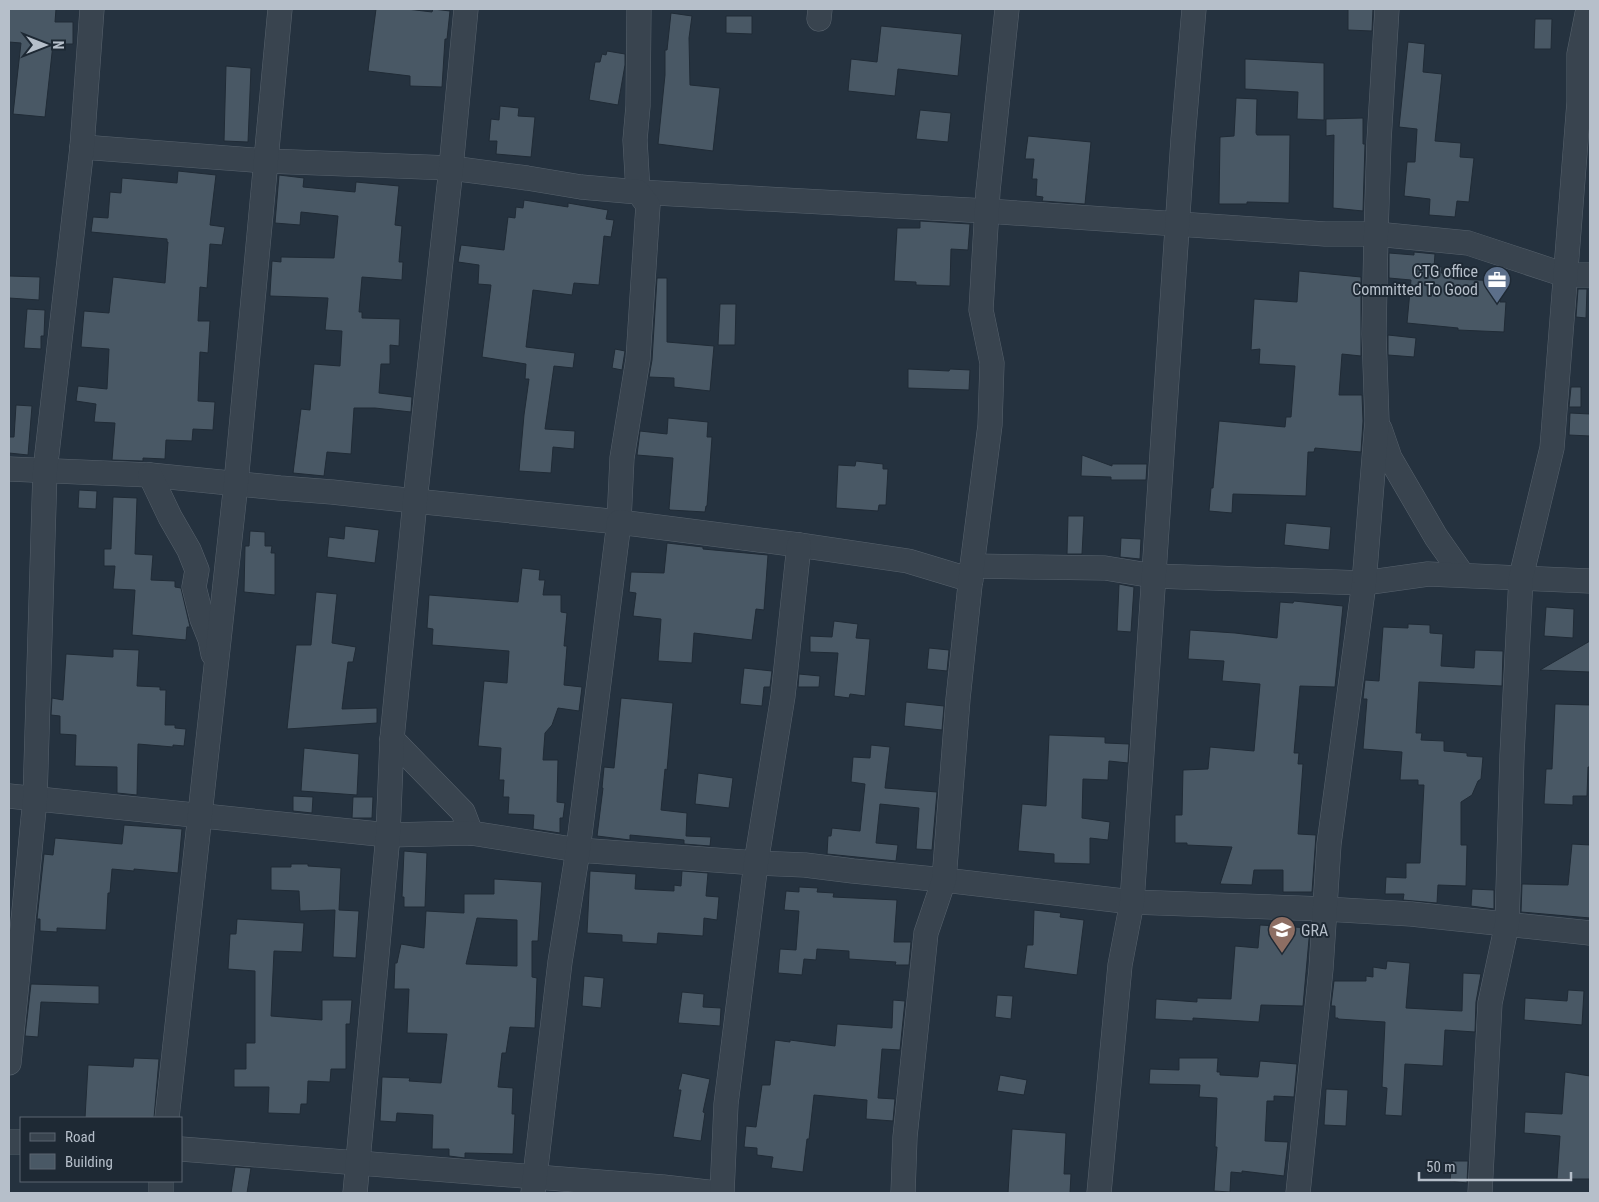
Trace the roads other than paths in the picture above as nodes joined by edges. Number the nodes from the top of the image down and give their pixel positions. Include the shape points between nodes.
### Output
1 (92, 9) edge
2 (280, 9) edge
3 (466, 9) edge
4 (639, 9) edge
5 (1007, 9) edge
6 (1194, 9) edge
7 (1387, 9) edge
8 (1588, 9) edge
9 (82, 147) junction
10 (267, 161) junction
11 (451, 168) junction
12 (638, 192) junction
13 (987, 211) junction
14 (1178, 223) junction
15 (1376, 234) junction
16 (1566, 275) junction
17 (1590, 275) edge
18 (1377, 420) junction
19 (9, 469) edge
20 (45, 471) junction
21 (150, 475) junction
22 (236, 483) junction
23 (415, 502) junction
24 (619, 522) junction
25 (799, 545) junction
26 (972, 573) junction
27 (1462, 574) junction
28 (1154, 576) junction
29 (1521, 577) junction
30 (1590, 581) edge
31 (1364, 583) junction
32 (216, 660) junction
33 (392, 739) junction
34 (9, 796) edge
35 (35, 799) junction
36 (198, 816) junction
37 (471, 833) junction
38 (388, 835) junction
39 (578, 850) junction
40 (756, 863) junction
41 (944, 880) junction
42 (1132, 902) junction
43 (1325, 909) junction
44 (1507, 924) junction
45 (1590, 933) edge
46 (9, 1063) edge
47 (166, 1117) edge
48 (182, 1149) edge
49 (358, 1163) junction
50 (534, 1185) edge
51 (355, 1193) edge
52 (716, 1193) edge
53 (722, 1193) edge
54 (903, 1193) edge
55 (1099, 1193) edge
56 (1298, 1193) edge
57 (1480, 1193) edge

1 - 9 street
2 - 10 street
3 - 11 street
4 - 12 street via 635,140
5 - 13 street
6 - 14 street
7 - 15 street
8 - 16 street via 1579,54 1579,102
9 - 10 street
9 - 20 street
10 - 11 street
10 - 22 street
11 - 12 street via 581,188
11 - 23 street
12 - 13 street
12 - 24 street via 648,205 638,359 622,458
13 - 14 street
13 - 26 street via 981,310 992,363 990,425
14 - 15 street via 1325,234
14 - 28 street
15 - 16 street via 1468,243
15 - 18 street via 1374,334
16 - 17 street
16 - 29 street via 1552,448
18 - 27 street via 1390,458 1436,537
18 - 31 street
19 - 20 street
20 - 21 street
20 - 35 street
21 - 22 street
21 - 32 street via 197,570 194,587 213,659
22 - 23 street
22 - 32 street
23 - 24 street
23 - 33 street
24 - 25 street
24 - 39 street
25 - 26 street
25 - 40 street via 783,696
26 - 28 street via 1105,568
26 - 41 street
27 - 29 street
27 - 31 street via 1428,574
28 - 31 street
28 - 42 street
29 - 30 street
29 - 44 street
31 - 43 street via 1329,844
32 - 36 street
33 - 37 street via 463,812
33 - 38 street
34 - 35 street
35 - 36 street
35 - 46 street
36 - 38 street
36 - 47 street
37 - 38 street
37 - 39 street
38 - 49 street
39 - 40 street
39 - 50 street via 560,962
40 - 41 street
40 - 53 street via 726,1104
41 - 42 street
41 - 54 street via 926,933 905,1137
42 - 43 street
42 - 55 street via 1120,965
43 - 44 street
43 - 56 street
44 - 45 street
44 - 57 street via 1490,1003
48 - 49 street
49 - 50 street
49 - 51 street
50 - 52 street via 663,1187

